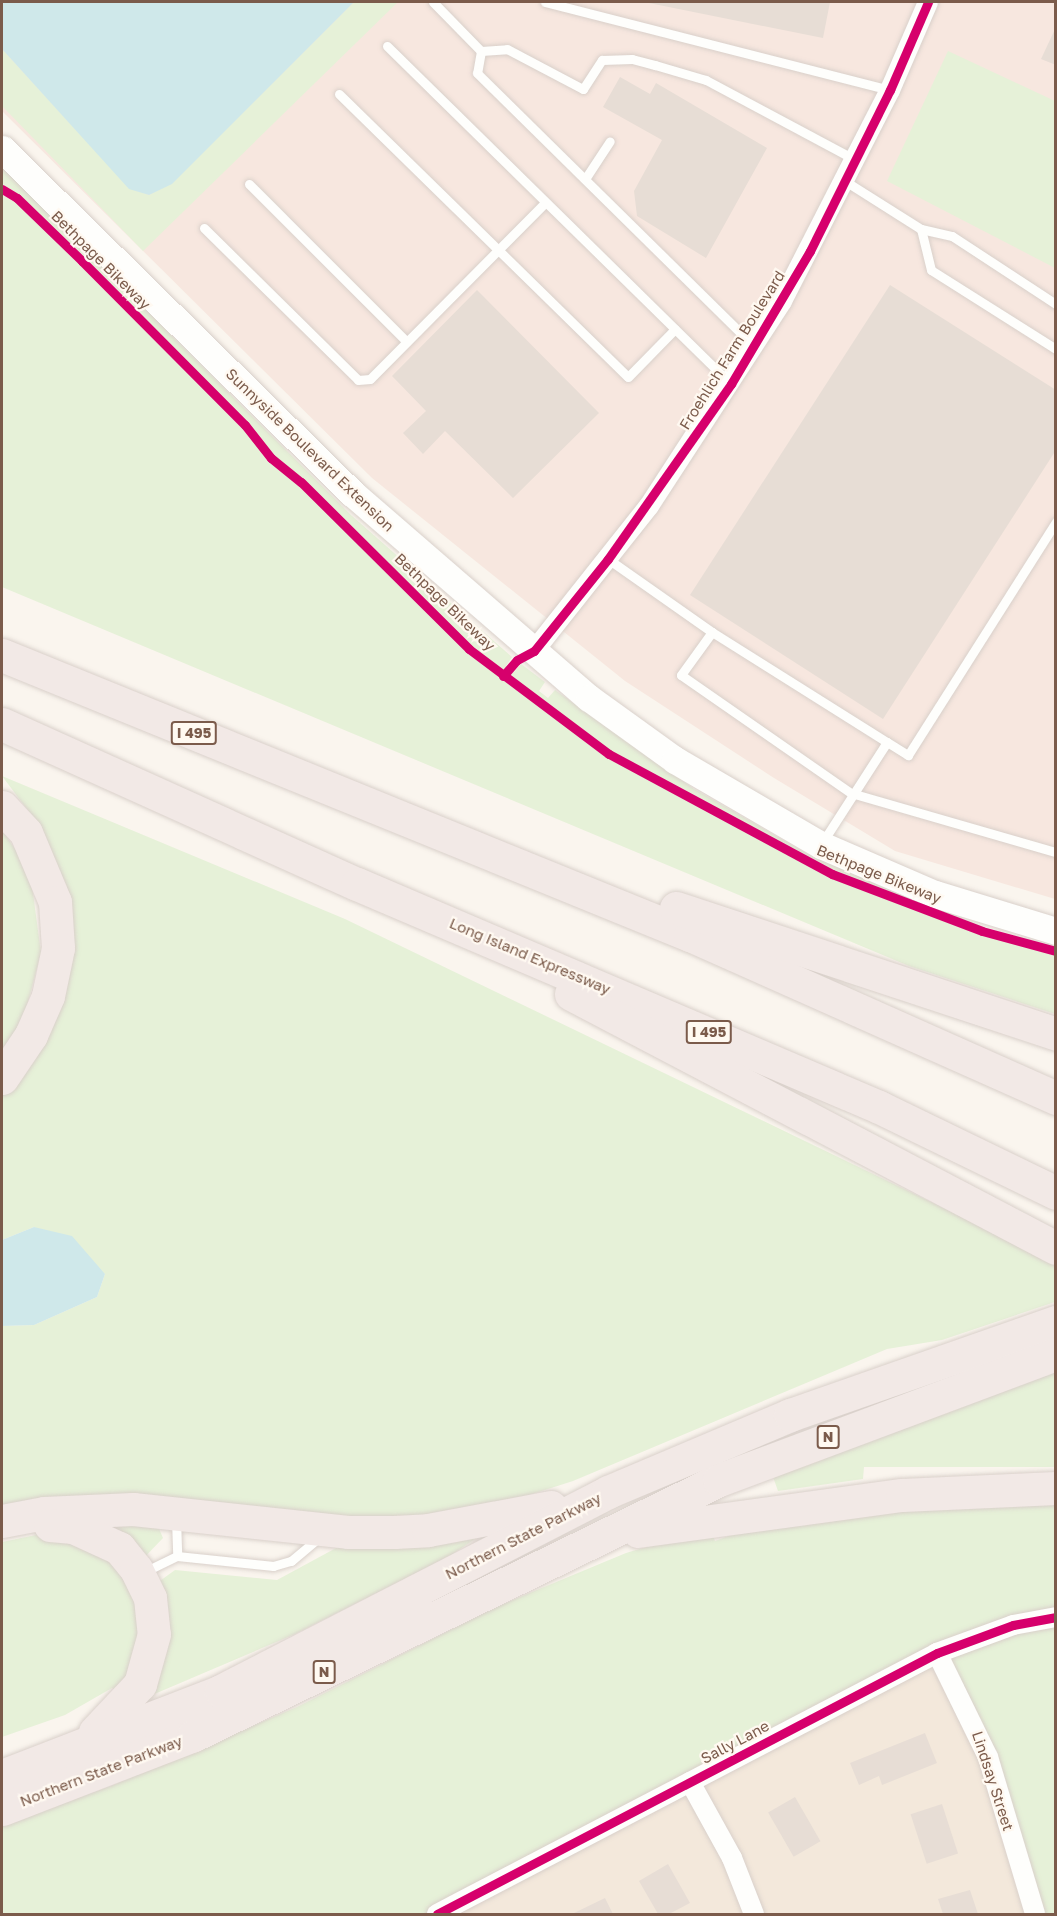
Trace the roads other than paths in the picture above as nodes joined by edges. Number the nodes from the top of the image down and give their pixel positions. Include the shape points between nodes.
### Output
1 (433, 2) edge
2 (544, 2) edge
3 (928, 2) edge
4 (387, 46) dead end
5 (481, 51) junction
6 (890, 90) junction
7 (339, 94) dead end
8 (609, 141) dead end
9 (2, 149) edge
10 (856, 160) junction
11 (585, 179) junction
12 (845, 181) junction
13 (249, 183) dead end
14 (545, 203) junction
15 (204, 228) dead end
16 (921, 229) junction
17 (498, 250) junction
18 (1056, 304) edge
19 (675, 329) junction
20 (407, 342) junction
21 (754, 346) junction
22 (1056, 349) edge
23 (731, 384) junction
24 (1056, 522) edge
25 (608, 559) junction
26 (712, 632) junction
27 (534, 651) junction
28 (2, 655) edge
29 (2, 724) edge
30 (887, 742) junction
31 (851, 793) junction
32 (2, 807) edge
33 (387, 812) junction
34 (821, 845) junction
35 (1056, 852) edge
36 (357, 884) junction
37 (1056, 931) edge
38 (1056, 1034) edge
39 (2, 1078) edge
40 (1056, 1098) edge
41 (1056, 1193) edge
42 (1047, 1243) edge
43 (1056, 1322) edge
44 (1056, 1354) edge
45 (1056, 1488) edge
46 (608, 1492) junction
47 (175, 1512) junction
48 (2, 1521) edge
49 (329, 1530) junction
50 (2, 1532) edge
51 (606, 1535) junction
52 (177, 1556) junction
53 (139, 1574) junction
54 (1056, 1617) edge
55 (937, 1653) junction
56 (82, 1743) junction
57 (2, 1776) edge
58 (690, 1782) junction
59 (2, 1809) edge
60 (437, 1914) edge
61 (754, 1914) edge
62 (1035, 1914) edge

1 - 5 lane
2 - 6 lane
3 - 6 street, Froehlich Farm Boulevard
4 - 14 lane
5 - 10 lane via 507,49 584,89 602,60 632,59 706,80
5 - 11 lane via 477,73
6 - 10 street, Froehlich Farm Boulevard
7 - 17 lane
8 - 11 lane
9 - 27 main road, Sunnyside Boulevard Extension via 352,493
10 - 12 street, Froehlich Farm Boulevard
11 - 21 lane
12 - 16 lane
12 - 21 street, Froehlich Farm Boulevard
13 - 20 lane
14 - 17 lane
14 - 19 lane
15 - 20 lane via 358,380 370,380
16 - 18 lane via 952,236
16 - 22 lane via 931,270
17 - 19 lane via 627,377
17 - 20 lane
19 - 23 lane
21 - 23 street, Froehlich Farm Boulevard
23 - 25 street, Froehlich Farm Boulevard
24 - 30 lane via 908,755
25 - 26 lane
25 - 27 street, Froehlich Farm Boulevard
26 - 30 lane
26 - 31 lane via 681,675
27 - 34 main road, Sunnyside Boulevard Extension via 589,698 675,760
28 - 33 highway, I 495
29 - 36 highway, Long Island Expressway / I 495
30 - 31 lane
31 - 34 lane
31 - 35 lane
32 - 39 highway via 26,833 55,902 58,948 39,1015
33 - 38 highway
33 - 40 highway, I 495 via 701,939
34 - 37 main road, Sunnyside Boulevard Extension via 935,894
36 - 41 highway, Long Island Expressway / I 495 via 763,1055
36 - 42 highway
43 - 46 highway, Northern State Parkway / N via 790,1415
44 - 51 highway, Northern State Parkway / N via 781,1455
45 - 51 highway via 902,1496
46 - 49 highway via 510,1517 428,1530
46 - 56 highway, Northern State Parkway / N via 221,1692
47 - 48 highway via 44,1513
47 - 49 highway
47 - 52 lane
49 - 52 lane via 291,1561 273,1566
50 - 53 highway via 42,1524 73,1527 118,1548
51 - 59 highway, Northern State Parkway / N via 194,1735
52 - 53 lane
53 - 56 highway via 150,1598 154,1634 149,1661 126,1703
54 - 55 street, Sally Lane via 1013,1625
55 - 58 street, Sally Lane
55 - 62 street, Lindsay Street via 988,1757
56 - 57 highway, Northern State Parkway / N
58 - 60 street, Sally Lane
58 - 61 street via 732,1858

